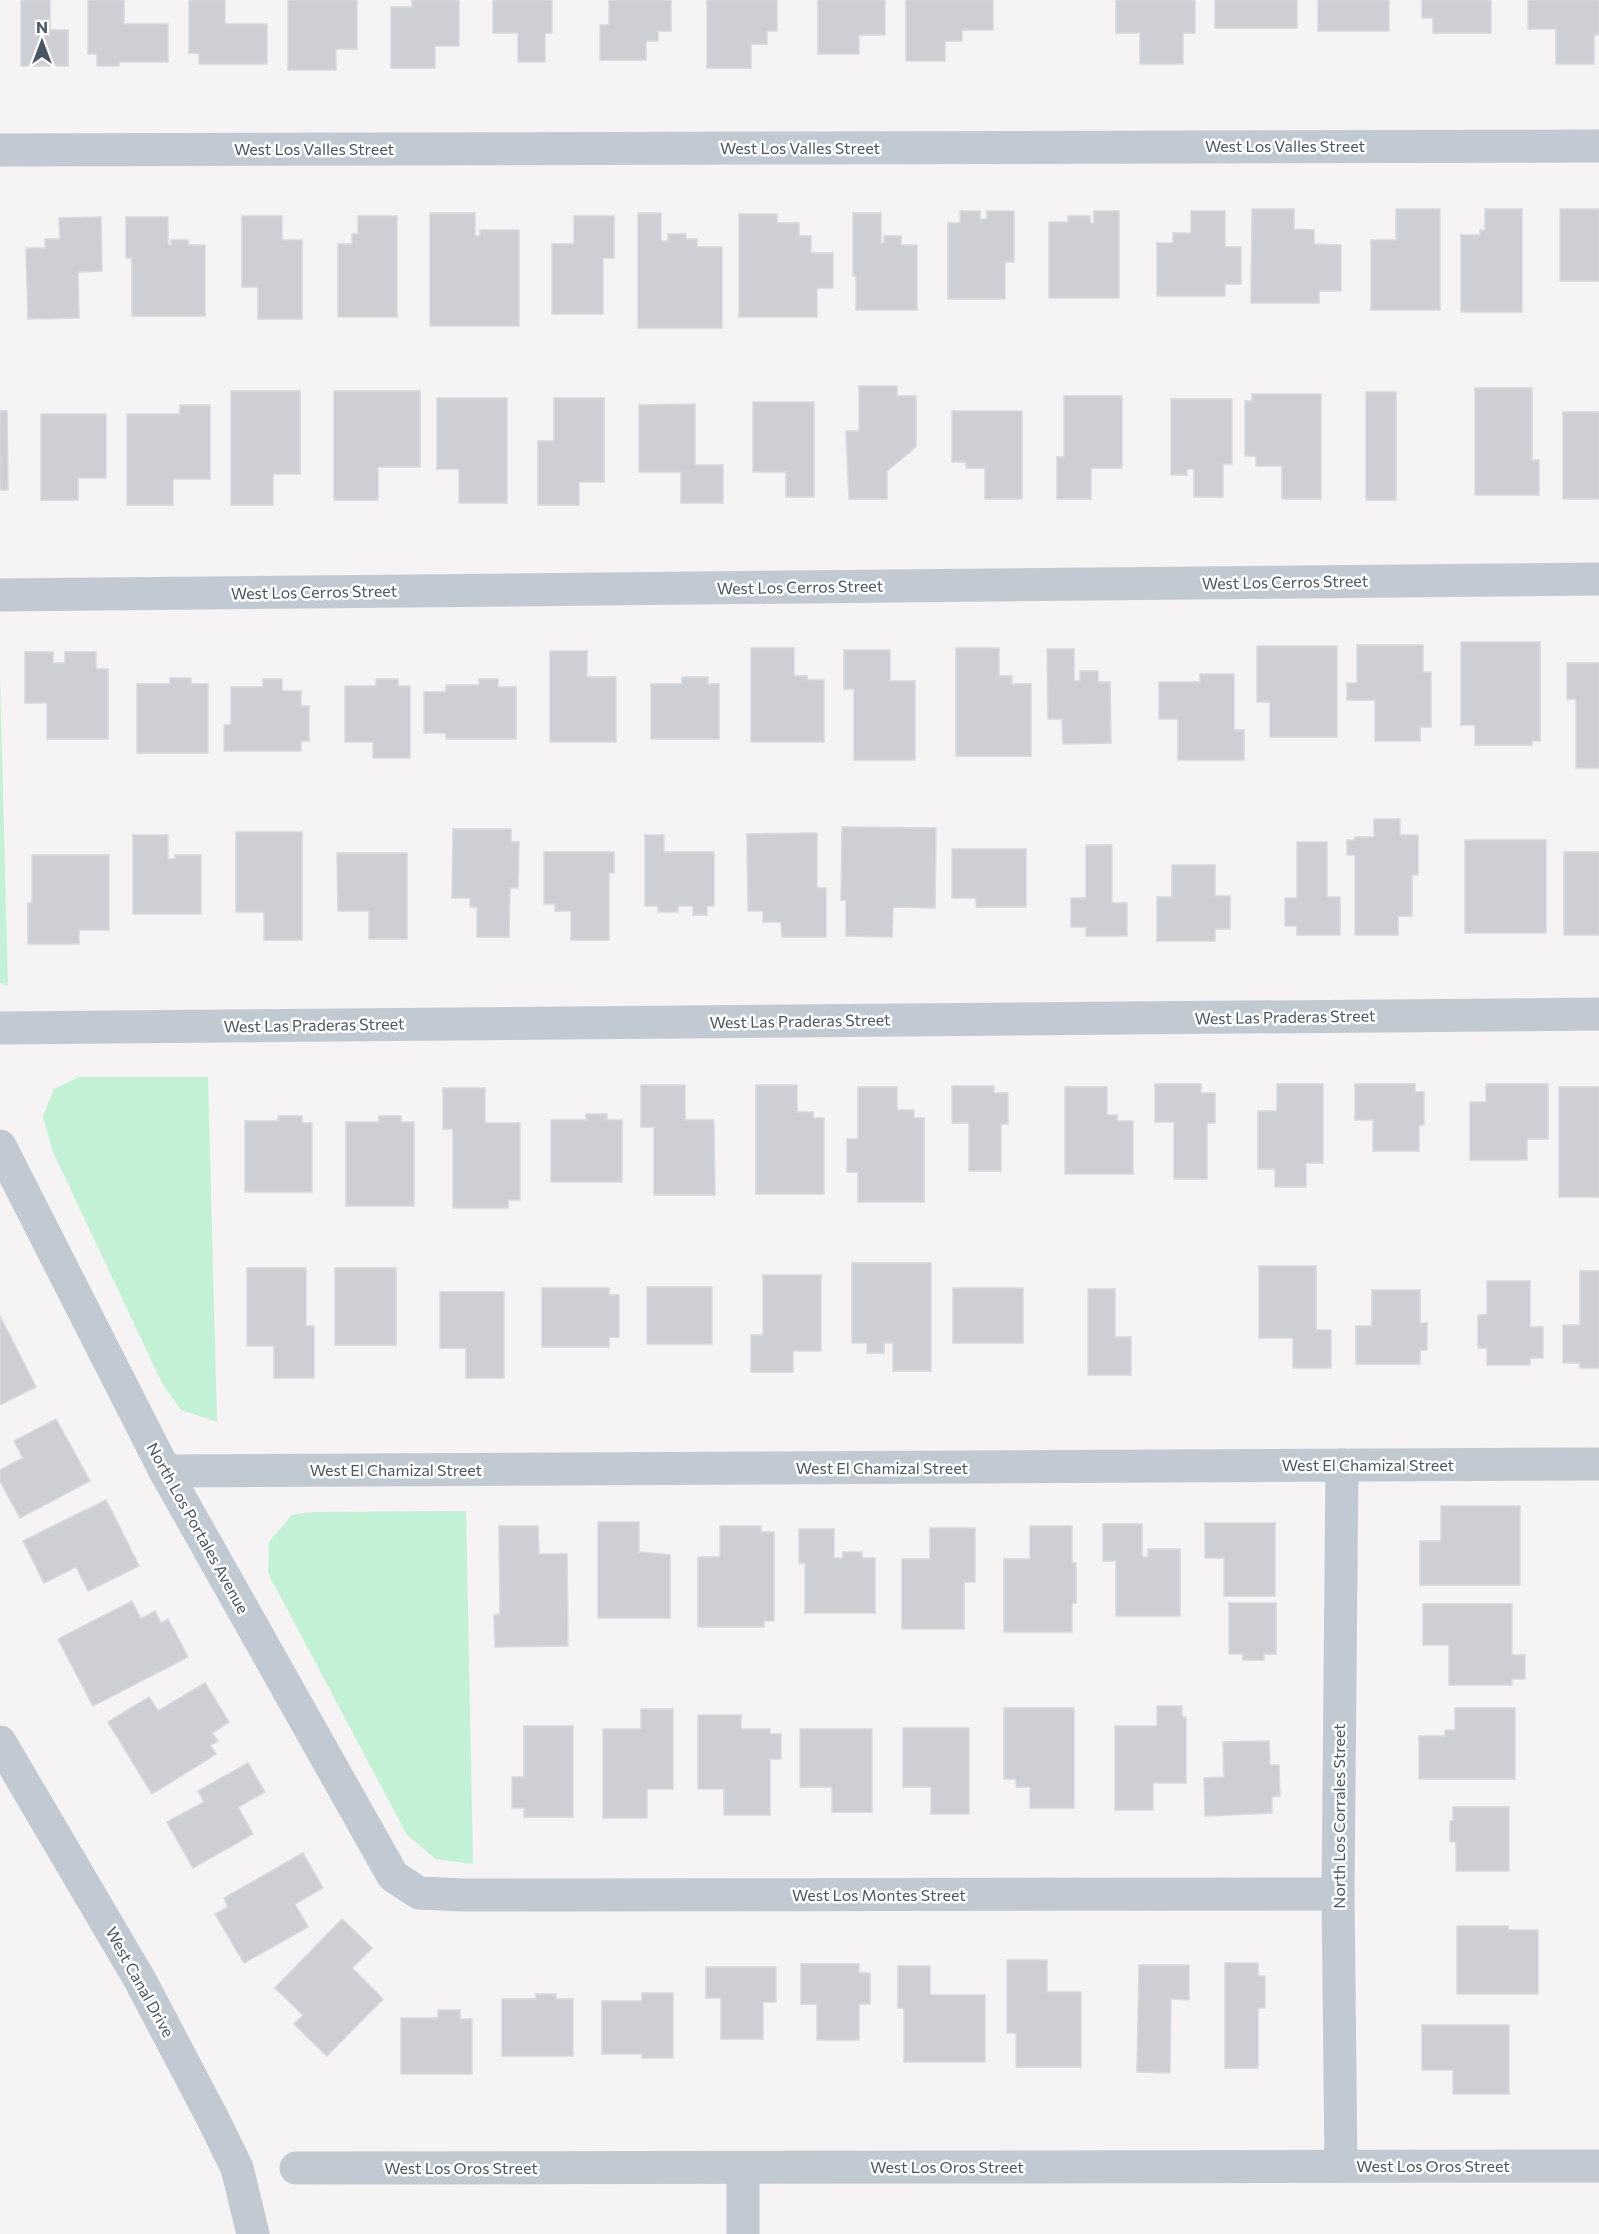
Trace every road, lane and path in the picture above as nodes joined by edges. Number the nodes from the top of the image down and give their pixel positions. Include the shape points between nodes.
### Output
1 (1599, 146) edge
2 (0, 150) edge
3 (1599, 579) edge
4 (0, 595) edge
5 (1599, 1014) edge
6 (0, 1028) edge
7 (0, 1146) edge
8 (1599, 1464) edge
9 (1342, 1465) junction
10 (165, 1472) junction
11 (0, 1742) edge
12 (419, 1893) joint
13 (1338, 1894) junction
14 (1341, 2166) junction
15 (1599, 2166) edge
16 (296, 2168) dead end
17 (742, 2168) junction
18 (253, 2234) edge
19 (743, 2234) edge

1 - 2 street, West Los Valles Street
3 - 4 street, West Los Cerros Street
5 - 6 street, West Las Praderas Street
7 - 10 street, North Los Portales Avenue
8 - 9 street, West El Chamizal Street
9 - 10 street, West El Chamizal Street
9 - 13 street, North Los Corrales Street
10 - 12 street, North Los Portales Avenue via 393,1876
11 - 18 street, West Canal Drive via 140,1980 202,2098 237,2168
12 - 13 street, West Los Montes Street
13 - 14 street, North Los Corrales Street
14 - 15 street, West Los Oros Street
14 - 17 street, West Los Oros Street
16 - 17 street, West Los Oros Street
17 - 19 street

